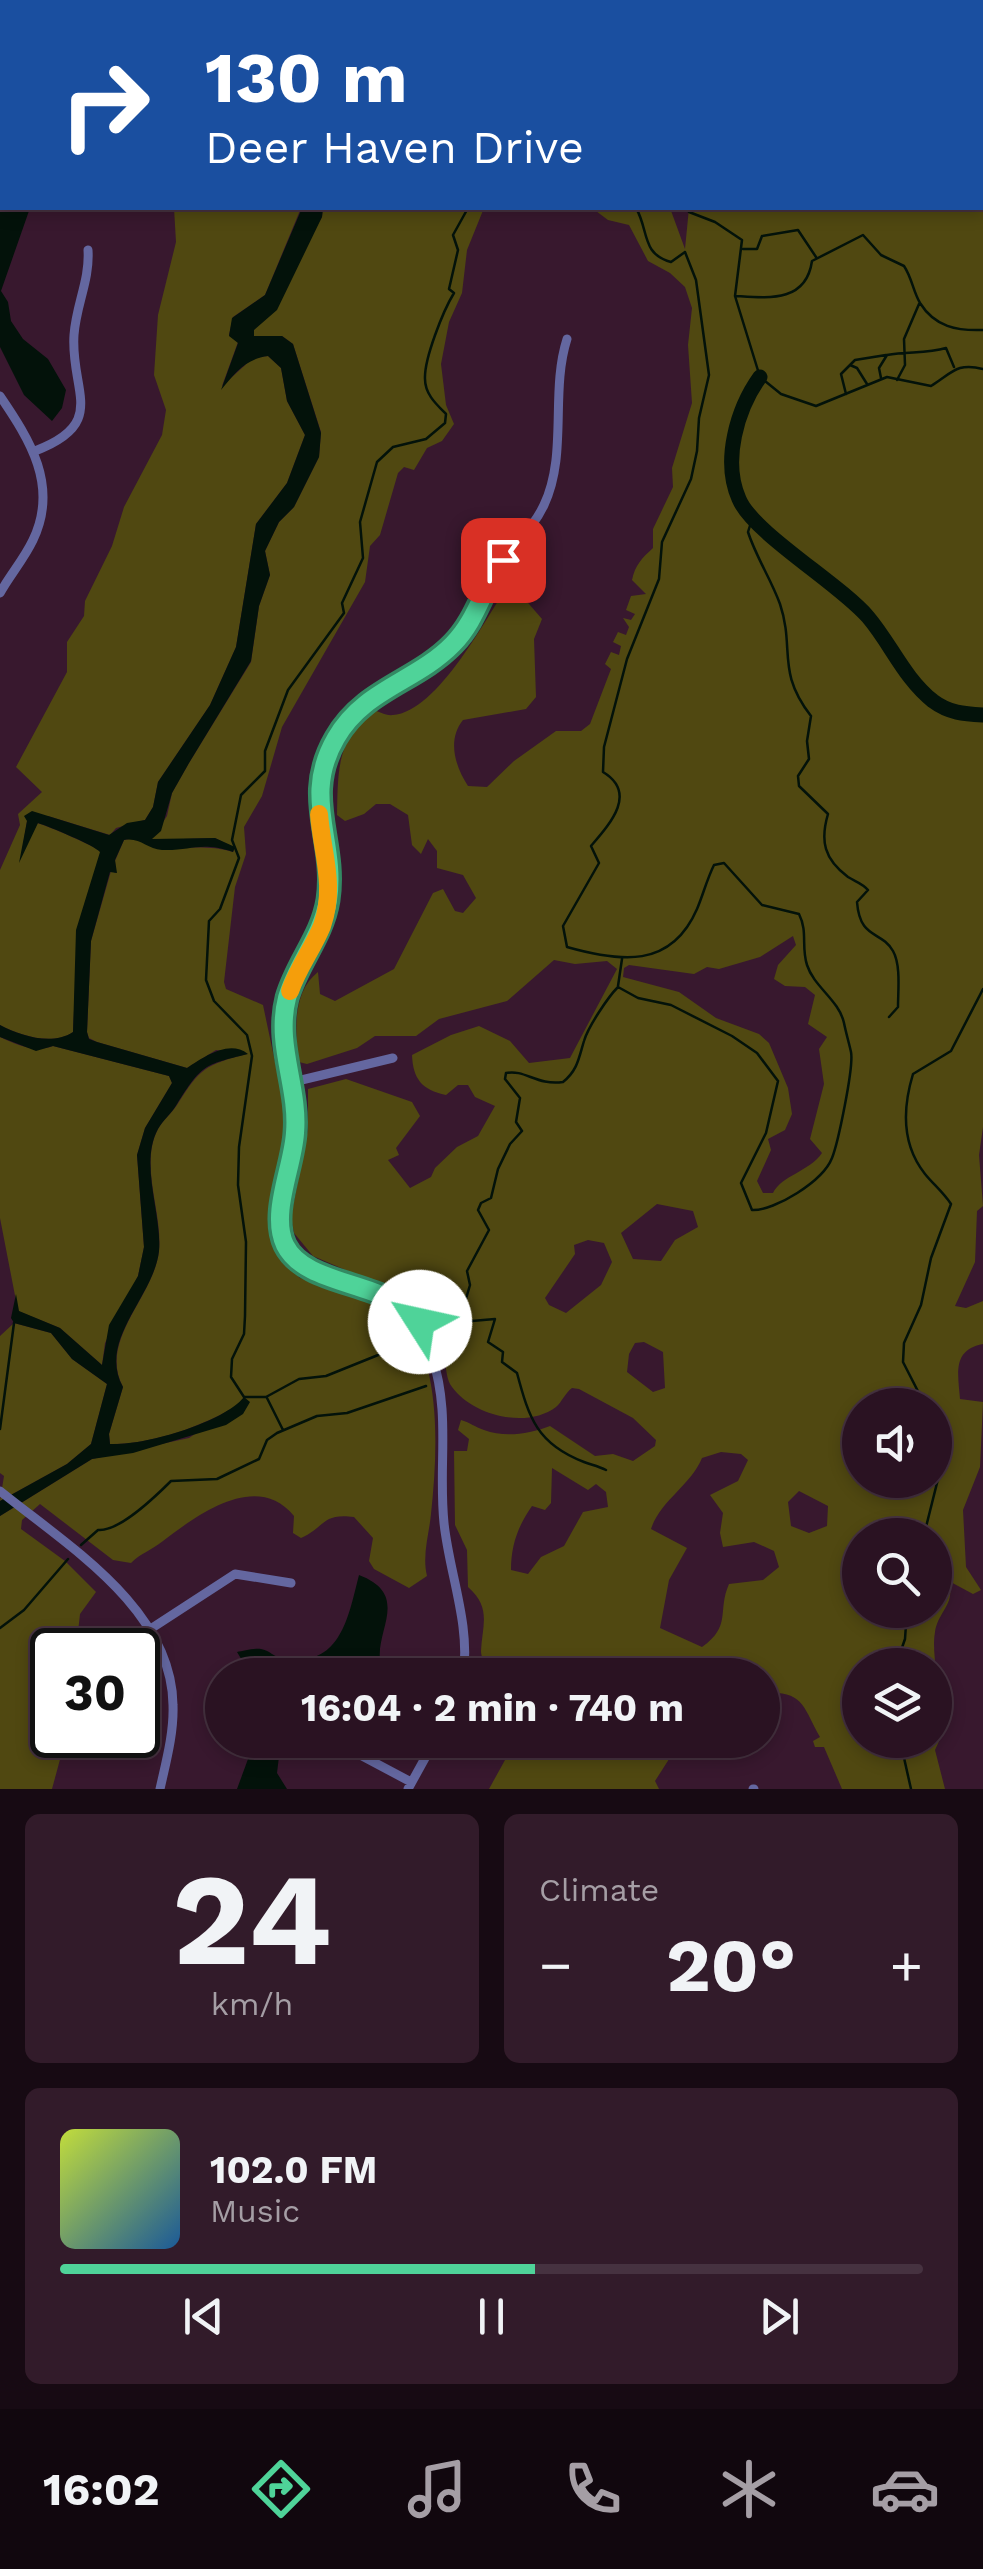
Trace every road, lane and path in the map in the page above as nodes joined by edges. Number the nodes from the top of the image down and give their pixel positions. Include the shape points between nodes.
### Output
1 (88, 250) dead end
2 (566, 338) dead end
3 (0, 396) edge
4 (35, 451) junction
5 (0, 593) edge
6 (393, 1058) dead end
7 (289, 1083) junction
8 (0, 1491) edge
9 (291, 1583) dead end
10 (152, 1628) joint
11 (160, 1648) edge
12 (464, 1658) edge
13 (365, 1758) edge
14 (425, 1758) edge
15 (410, 1786) edge
16 (160, 1789) edge

1 - 4 street via 74,338 80,416 63,438
2 - 7 street via 557,380 555,464 542,510 495,571 457,640 366,701 324,765 318,808 328,898 322,927 287,998
3 - 4 street
4 - 5 street via 44,491 40,521
6 - 7 street
7 - 12 street via 295,1136 281,1218 284,1243 305,1266 401,1303 420,1322 435,1364 445,1414 444,1521
8 - 10 street via 129,1598
9 - 10 street via 235,1574
11 - 16 street via 174,1704
13 - 15 street
14 - 15 street

